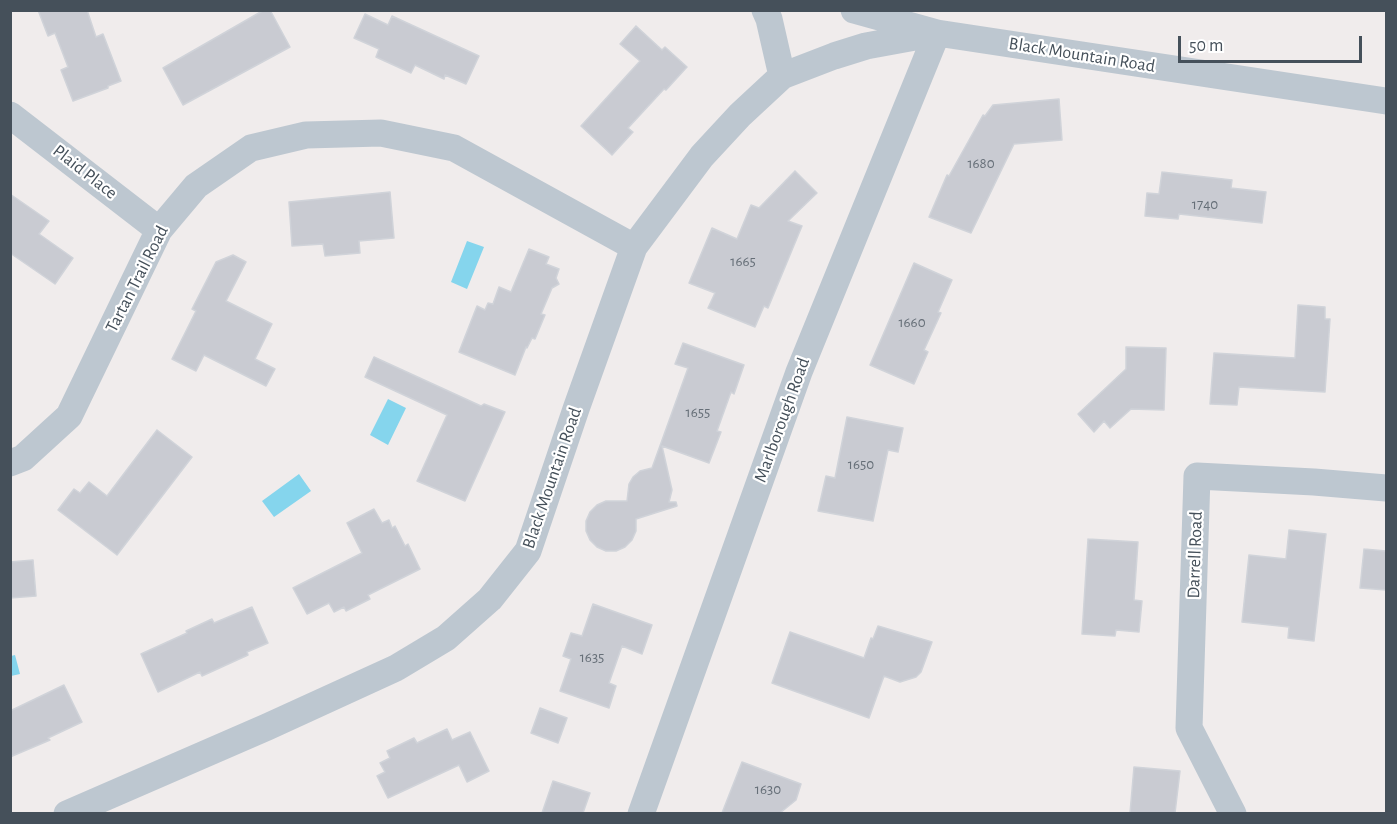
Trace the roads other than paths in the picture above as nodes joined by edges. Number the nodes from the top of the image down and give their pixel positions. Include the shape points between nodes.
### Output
1 (765, 10) edge
2 (854, 10) edge
3 (937, 33) junction
4 (782, 76) junction
5 (1386, 101) edge
6 (10, 115) edge
7 (159, 230) junction
8 (634, 247) junction
9 (10, 463) edge
10 (1386, 488) edge
11 (67, 813) edge
12 (641, 813) edge
13 (1233, 813) edge

1 - 4 street
2 - 3 street
3 - 4 street, Black Mountain Road via 866,46
3 - 5 street, Black Mountain Road
3 - 12 street, Marlborough Road via 798,372
4 - 8 street, Black Mountain Road via 702,156
6 - 7 street, Plaid Place
7 - 8 street, Tartan Trail Road via 196,186 251,148 306,135 381,133 454,148
7 - 9 street, Tartan Trail Road via 69,416 23,458
8 - 11 street, Black Mountain Road via 528,551 490,599 446,638 396,668
10 - 13 street, Darrell Road via 1197,476 1189,728

